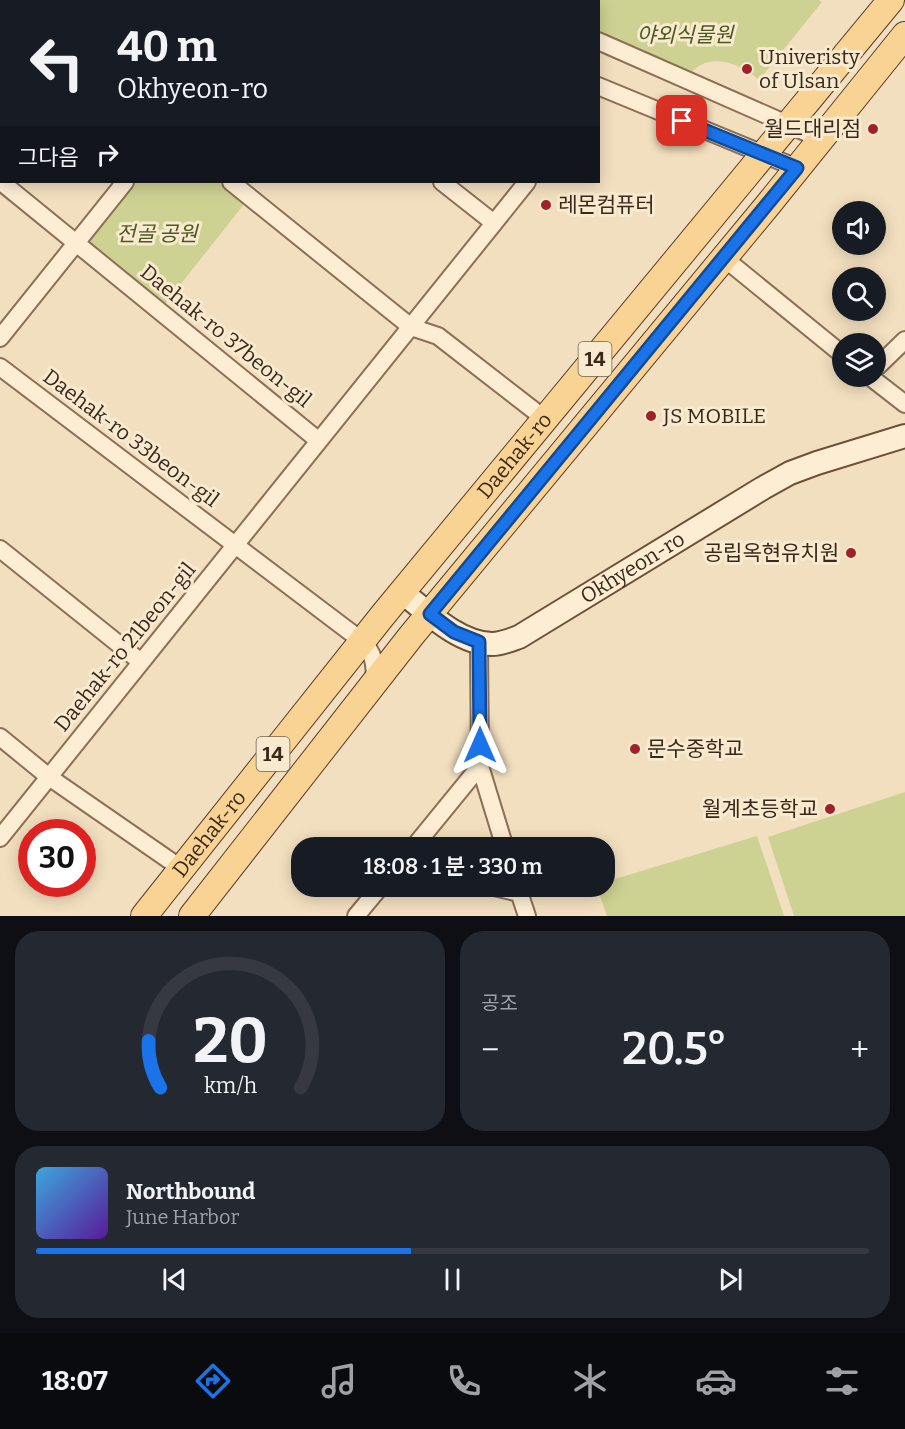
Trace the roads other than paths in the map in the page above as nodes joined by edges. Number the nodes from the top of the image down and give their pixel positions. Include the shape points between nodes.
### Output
1 (891, 0) edge
2 (905, 35) edge
3 (600, 42) edge
4 (600, 88) edge
5 (788, 125) junction
6 (821, 139) junction
7 (764, 154) junction
8 (797, 168) junction
9 (2, 183) edge
10 (124, 183) edge
11 (232, 183) edge
12 (443, 183) edge
13 (526, 183) edge
14 (494, 223) junction
15 (76, 243) junction
16 (724, 258) junction
17 (411, 327) junction
18 (0, 338) edge
19 (905, 340) edge
20 (832, 346) edge
21 (886, 358) edge
22 (0, 367) edge
23 (883, 387) edge
24 (905, 404) edge
25 (545, 419) junction
26 (905, 436) edge
27 (319, 441) junction
28 (235, 544) junction
29 (0, 549) edge
30 (402, 592) junction
31 (430, 614) junction
32 (362, 641) junction
33 (479, 642) junction
34 (141, 662) junction
35 (373, 685) junction
36 (0, 737) edge
37 (480, 766) junction
38 (49, 777) junction
39 (422, 837) edge
40 (502, 837) edge
41 (0, 838) edge
42 (182, 869) junction
43 (372, 897) edge
44 (520, 897) edge
45 (144, 916) edge
46 (192, 916) edge
47 (356, 916) edge
48 (527, 916) edge

1 - 5 main road, Daehak-ro / 14
2 - 6 main road, Daehak-ro / 14
3 - 5 street
4 - 7 street
5 - 6 street
5 - 7 main road, Daehak-ro / 14
6 - 8 main road, Daehak-ro / 14
7 - 8 street
7 - 25 main road, Daehak-ro / 14
8 - 16 main road, Daehak-ro / 14
9 - 15 street, Daehak-ro 37beon-gil
10 - 15 street
11 - 17 street
12 - 14 street
13 - 14 street
14 - 17 street
15 - 18 street
15 - 27 street, Daehak-ro 37beon-gil
16 - 20 street
16 - 31 main road, Daehak-ro / 14
17 - 25 street via 438,336
17 - 27 street
19 - 21 street
22 - 28 street, Daehak-ro 33beon-gil
23 - 24 street
25 - 30 main road, Daehak-ro / 14
26 - 33 main road, Okhyeon-ro via 790,473 519,638
27 - 28 street
28 - 32 street, Daehak-ro 33beon-gil
28 - 34 street, Daehak-ro 21beon-gil
29 - 34 street
30 - 31 main road, Okhyeon-ro
30 - 32 main road, Daehak-ro / 14
31 - 33 main road, Okhyeon-ro via 454,632
31 - 35 main road, Daehak-ro / 14
32 - 35 street via 373,656
32 - 42 main road, Daehak-ro / 14
33 - 37 street
34 - 38 street, Daehak-ro 21beon-gil
35 - 46 main road, Daehak-ro / 14
36 - 38 street
37 - 39 street
37 - 40 street
38 - 41 street, Daehak-ro 21beon-gil
38 - 42 street
42 - 45 main road, Daehak-ro / 14
43 - 47 street
44 - 48 street

